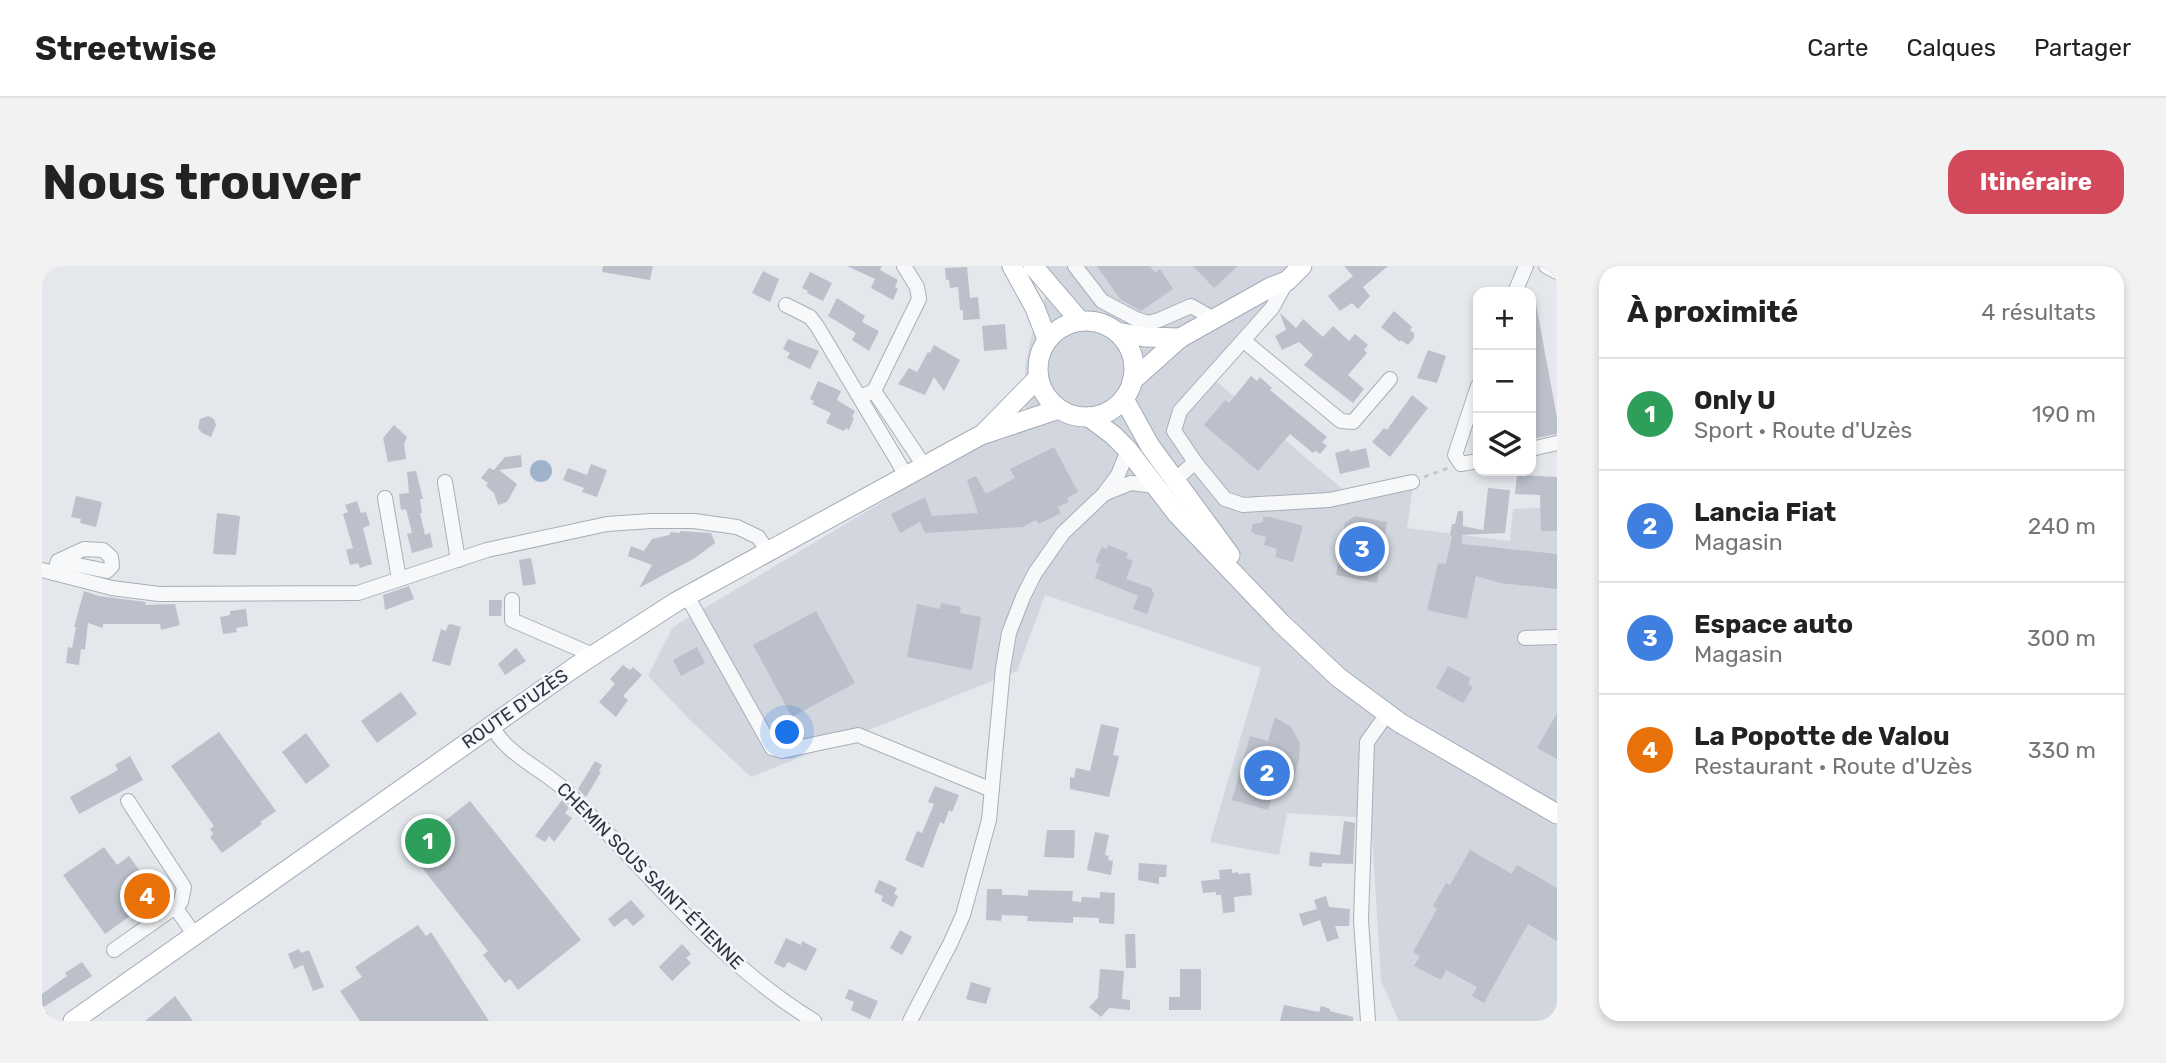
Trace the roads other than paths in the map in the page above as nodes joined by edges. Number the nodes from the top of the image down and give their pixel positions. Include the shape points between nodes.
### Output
1 (904, 266) edge
2 (1012, 266) edge
3 (1033, 266) edge
4 (1075, 266) edge
5 (1301, 266) edge
6 (1526, 266) edge
7 (1546, 266) edge
8 (1557, 272) edge
9 (1287, 281) junction
10 (1517, 287) edge
11 (786, 305) dead end
12 (1214, 319) junction
13 (1080, 321) junction
14 (1117, 332) junction
15 (1180, 338) junction
16 (1048, 339) junction
17 (1244, 341) junction
18 (1038, 378) junction
19 (1390, 379) dead end
20 (1128, 390) junction
21 (867, 394) junction
22 (1473, 401) edge
23 (1059, 409) junction
24 (1089, 417) junction
25 (981, 435) junction
26 (1557, 443) edge
27 (1536, 448) edge
28 (1128, 450) junction
29 (1195, 462) junction
30 (1473, 462) edge
31 (925, 467) junction
32 (907, 477) junction
33 (1174, 481) junction
34 (444, 482) dead end
35 (1412, 482) road end
36 (1155, 486) junction
37 (1104, 494) junction
38 (385, 498) dead end
39 (768, 551) junction
40 (458, 560) junction
41 (51, 568) edge
42 (399, 579) junction
43 (687, 596) junction
44 (512, 600) dead end
45 (1281, 623) junction
46 (1557, 637) edge
47 (1525, 638) dead end
48 (593, 655) junction
49 (1387, 715) junction
50 (492, 725) junction
51 (992, 790) junction
52 (128, 801) dead end
53 (1557, 814) edge
54 (175, 907) junction
55 (194, 934) junction
56 (114, 950) dead end
57 (73, 1021) edge
58 (814, 1021) edge
59 (910, 1021) edge
60 (1368, 1021) edge

1 - 21 street via 919,299
2 - 16 main road
3 - 13 main road
4 - 12 street via 1102,301 1136,319 1148,323 1191,306
5 - 9 main road
6 - 10 street
7 - 8 street
9 - 12 main road
9 - 17 street via 1272,308
11 - 21 street via 810,317
12 - 15 main road
13 - 14 main road via 1093,321
13 - 16 main road
14 - 15 main road
14 - 20 main road via 1132,354
15 - 20 main road
16 - 18 main road via 1041,351
17 - 19 street via 1341,421 1353,422
17 - 29 street via 1180,411 1174,431
18 - 23 main road via 1049,401
18 - 25 main road, ROUTE D'UZÈS
20 - 24 main road via 1114,408
20 - 33 main road via 1150,446
21 - 31 street
21 - 32 street
22 - 30 street via 1455,455 1461,464
23 - 24 main road
23 - 25 main road, ROUTE D'UZÈS
24 - 28 main road
25 - 31 main road, ROUTE D'UZÈS
26 - 27 street
28 - 36 main road
28 - 37 street
29 - 33 street
29 - 35 street via 1225,499 1243,505 1329,500
31 - 32 main road, ROUTE D'UZÈS
32 - 39 main road, ROUTE D'UZÈS
33 - 45 main road
34 - 40 street
36 - 37 street via 1130,483
36 - 45 main road
37 - 51 street via 1063,533 1035,573 1009,633
38 - 42 street
39 - 40 street via 758,537 737,527 651,521 607,524
39 - 43 main road, ROUTE D'UZÈS
40 - 42 street
41 - 42 street via 112,588 159,594 358,593
43 - 48 main road, ROUTE D'UZÈS
43 - 51 street via 772,748 782,751 858,735
44 - 48 street via 512,620
45 - 49 main road
46 - 47 street
48 - 50 main road, ROUTE D'UZÈS
49 - 53 main road
49 - 60 street via 1367,742 1361,920
50 - 55 main road, ROUTE D'UZÈS
50 - 58 street, CHEMIN SOUS SAINT-ÉTIENNE via 510,748 565,789 728,957
51 - 59 street via 989,820 963,915
52 - 54 street via 184,887
54 - 55 street
54 - 56 street
55 - 57 main road, ROUTE D'UZÈS

